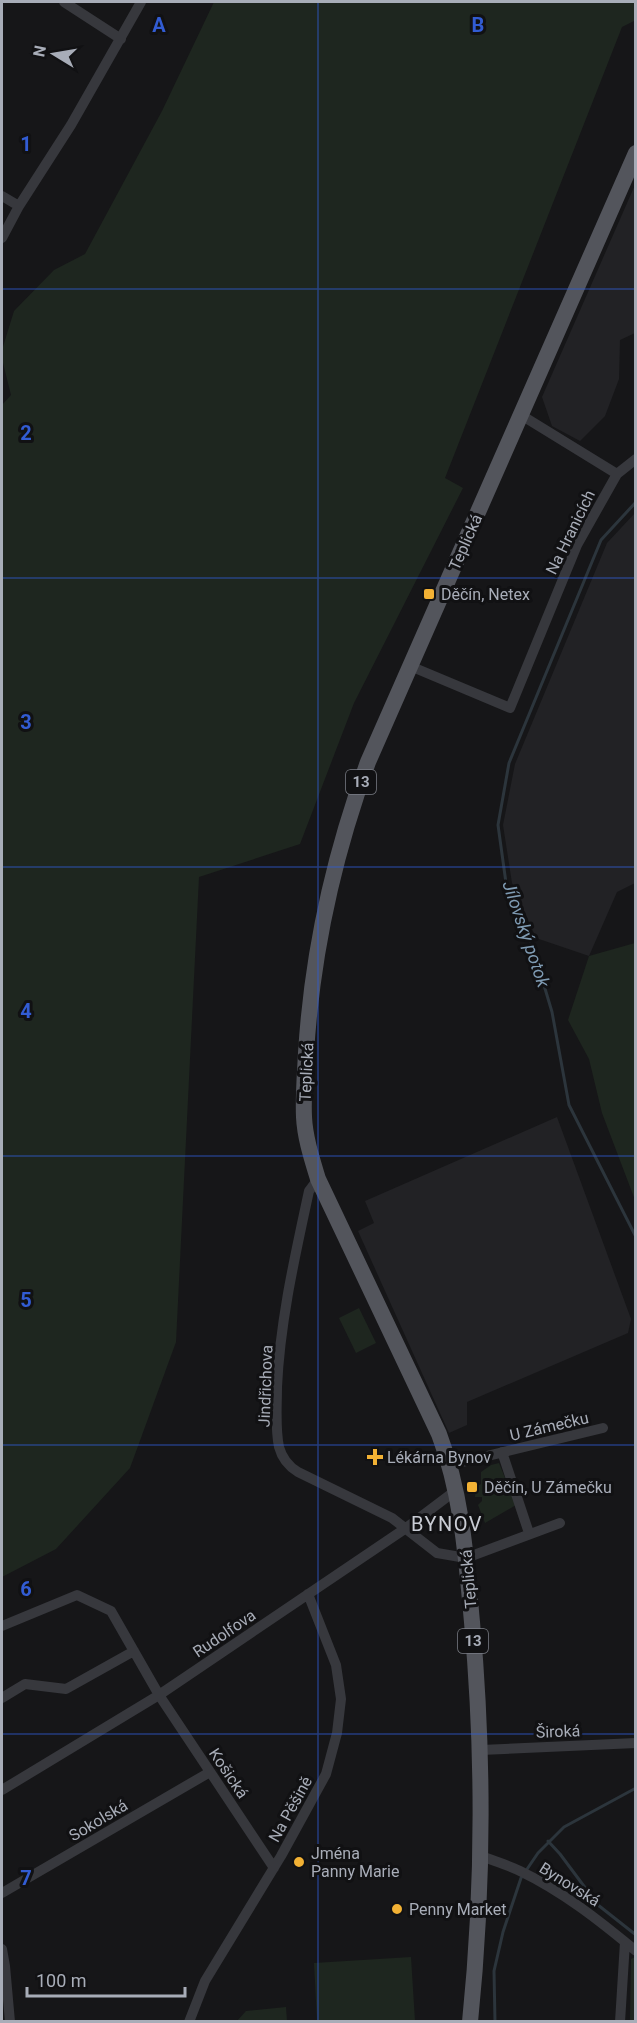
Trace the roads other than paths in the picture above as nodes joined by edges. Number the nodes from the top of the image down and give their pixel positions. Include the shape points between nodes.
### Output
1 (64, 2) edge
2 (141, 2) edge
3 (121, 39) junction
4 (636, 153) edge
5 (2, 196) edge
6 (20, 206) junction
7 (2, 238) edge
8 (520, 415) junction
9 (636, 459) edge
10 (617, 474) junction
11 (410, 666) junction
12 (318, 1179) junction
13 (603, 1428) dead end
14 (502, 1452) junction
15 (450, 1465) junction
16 (455, 1491) junction
17 (560, 1523) dead end
18 (406, 1528) junction
19 (529, 1533) junction
20 (466, 1558) junction
21 (308, 1594) junction
22 (2, 1626) edge
23 (134, 1651) junction
24 (159, 1695) junction
25 (2, 1698) edge
26 (636, 1743) edge
27 (481, 1750) junction
28 (210, 1772) junction
29 (2, 1790) edge
30 (481, 1856) junction
31 (274, 1868) junction
32 (2, 1893) edge
33 (625, 1942) junction
34 (2, 1949) edge
35 (636, 1951) edge
36 (3, 1966) edge
37 (10, 2022) edge
38 (189, 2022) edge
39 (470, 2022) edge
40 (620, 2022) edge

1 - 3 street
2 - 3 street
3 - 6 street
4 - 8 main road, Teplická / 13
5 - 6 street
6 - 7 street
8 - 10 street
8 - 11 main road, Teplická / 13
9 - 10 street
10 - 11 street, Na Hranicích via 577,545 510,708
11 - 12 main road, Teplická / 13 via 354,802 315,962 304,1118
12 - 15 main road, Teplická / 13 via 439,1434
12 - 18 street, Jindřichova via 309,1191 279,1352 279,1448 290,1467
13 - 14 street, U Zámečku
14 - 15 street, U Zámečku
14 - 19 street, U Zámečku
15 - 16 main road, Teplická / 13
16 - 18 street, Rudolfova
16 - 20 main road, Teplická / 13
17 - 19 street
18 - 20 street, Jindřichova via 437,1553
18 - 21 street, Rudolfova
19 - 20 street
20 - 27 main road, Teplická / 13
21 - 24 street, Rudolfova
21 - 31 street, Na Pěšině via 336,1665 341,1699 337,1733 326,1774
22 - 23 street, Košická via 77,1595 111,1611
23 - 24 street, Košická
23 - 25 street via 66,1689 25,1684
24 - 28 street, Košická
24 - 29 street, Rudolfova
26 - 27 street, Široká
27 - 30 main road, Teplická / 13
28 - 31 street, Košická
28 - 32 street, Sokolská
30 - 33 street, Bynovská via 535,1878
30 - 39 main road, Teplická / 13
31 - 38 street, Na Pěšině via 205,1982
33 - 35 street, Bynovská
33 - 40 street
34 - 36 street
36 - 37 street

